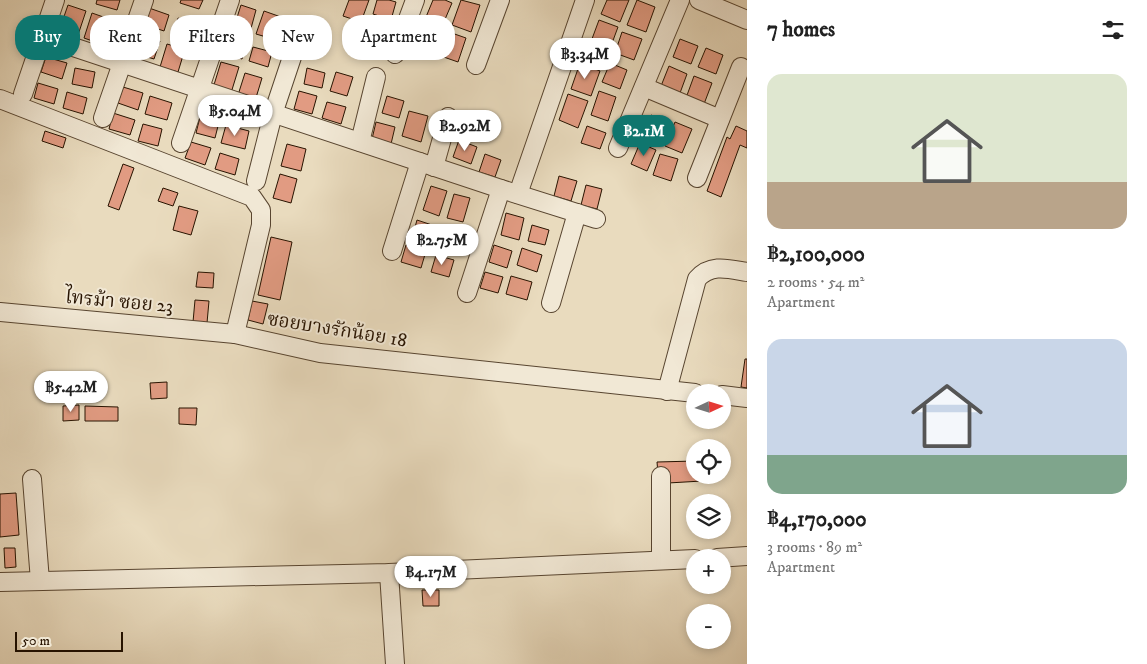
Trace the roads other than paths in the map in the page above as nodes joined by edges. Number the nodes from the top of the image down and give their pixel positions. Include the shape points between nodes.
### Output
1 (55, 0) edge
2 (144, 0) edge
3 (230, 0) edge
4 (415, 0) edge
5 (500, 0) edge
6 (585, 0) edge
7 (680, 0) edge
8 (699, 0) edge
9 (50, 15) edge
10 (409, 15) edge
11 (747, 20) edge
12 (80, 49) edge
13 (35, 60) edge
14 (291, 60) edge
15 (123, 64) junction
16 (476, 65) dead end
17 (741, 67) dead end
18 (376, 77) dead end
19 (644, 87) junction
20 (200, 89) junction
21 (23, 94) dead end
22 (0, 98) edge
23 (274, 114) junction
24 (448, 117) dead end
25 (103, 118) dead end
26 (720, 120) junction
27 (360, 142) junction
28 (181, 143) dead end
29 (618, 148) dead end
30 (427, 164) junction
31 (697, 178) dead end
32 (256, 181) dead end
33 (510, 192) junction
34 (577, 213) junction
35 (596, 218) dead end
36 (392, 250) dead end
37 (747, 272) edge
38 (467, 293) dead end
39 (551, 303) dead end
40 (0, 312) edge
41 (235, 334) junction
42 (667, 391) junction
43 (686, 392) edge
44 (731, 396) edge
45 (747, 398) edge
46 (661, 476) dead end
47 (32, 479) dead end
48 (747, 556) edge
49 (731, 557) edge
50 (686, 559) edge
51 (661, 560) junction
52 (389, 573) junction
53 (0, 582) edge
54 (40, 582) junction
55 (395, 664) edge

1 - 9 street
2 - 15 street
3 - 20 street
4 - 10 street
5 - 16 street
6 - 33 street via 528,164
7 - 19 street
8 - 11 street
12 - 15 street
13 - 21 street
14 - 23 street
15 - 20 street
15 - 25 street
17 - 26 street
18 - 27 street
19 - 26 street
19 - 29 street
20 - 23 street
20 - 28 street
22 - 41 street, ซอยบางรักน้อย 18 via 252,197 261,210 261,225
23 - 27 street
23 - 32 street
24 - 30 street
26 - 31 street
27 - 30 street
30 - 33 street
30 - 36 street
33 - 34 street
33 - 38 street
34 - 35 street
34 - 39 street
37 - 42 street via 710,269 697,279
40 - 41 street, ไทรม้า ซอย 23
41 - 42 street, ซอยบางรักน้อย 18 via 320,353
42 - 43 street, ซอยบางรักน้อย 18
44 - 45 street
46 - 51 street
47 - 54 street
48 - 49 street
50 - 51 street
51 - 52 street
52 - 54 street
52 - 55 street
53 - 54 street

